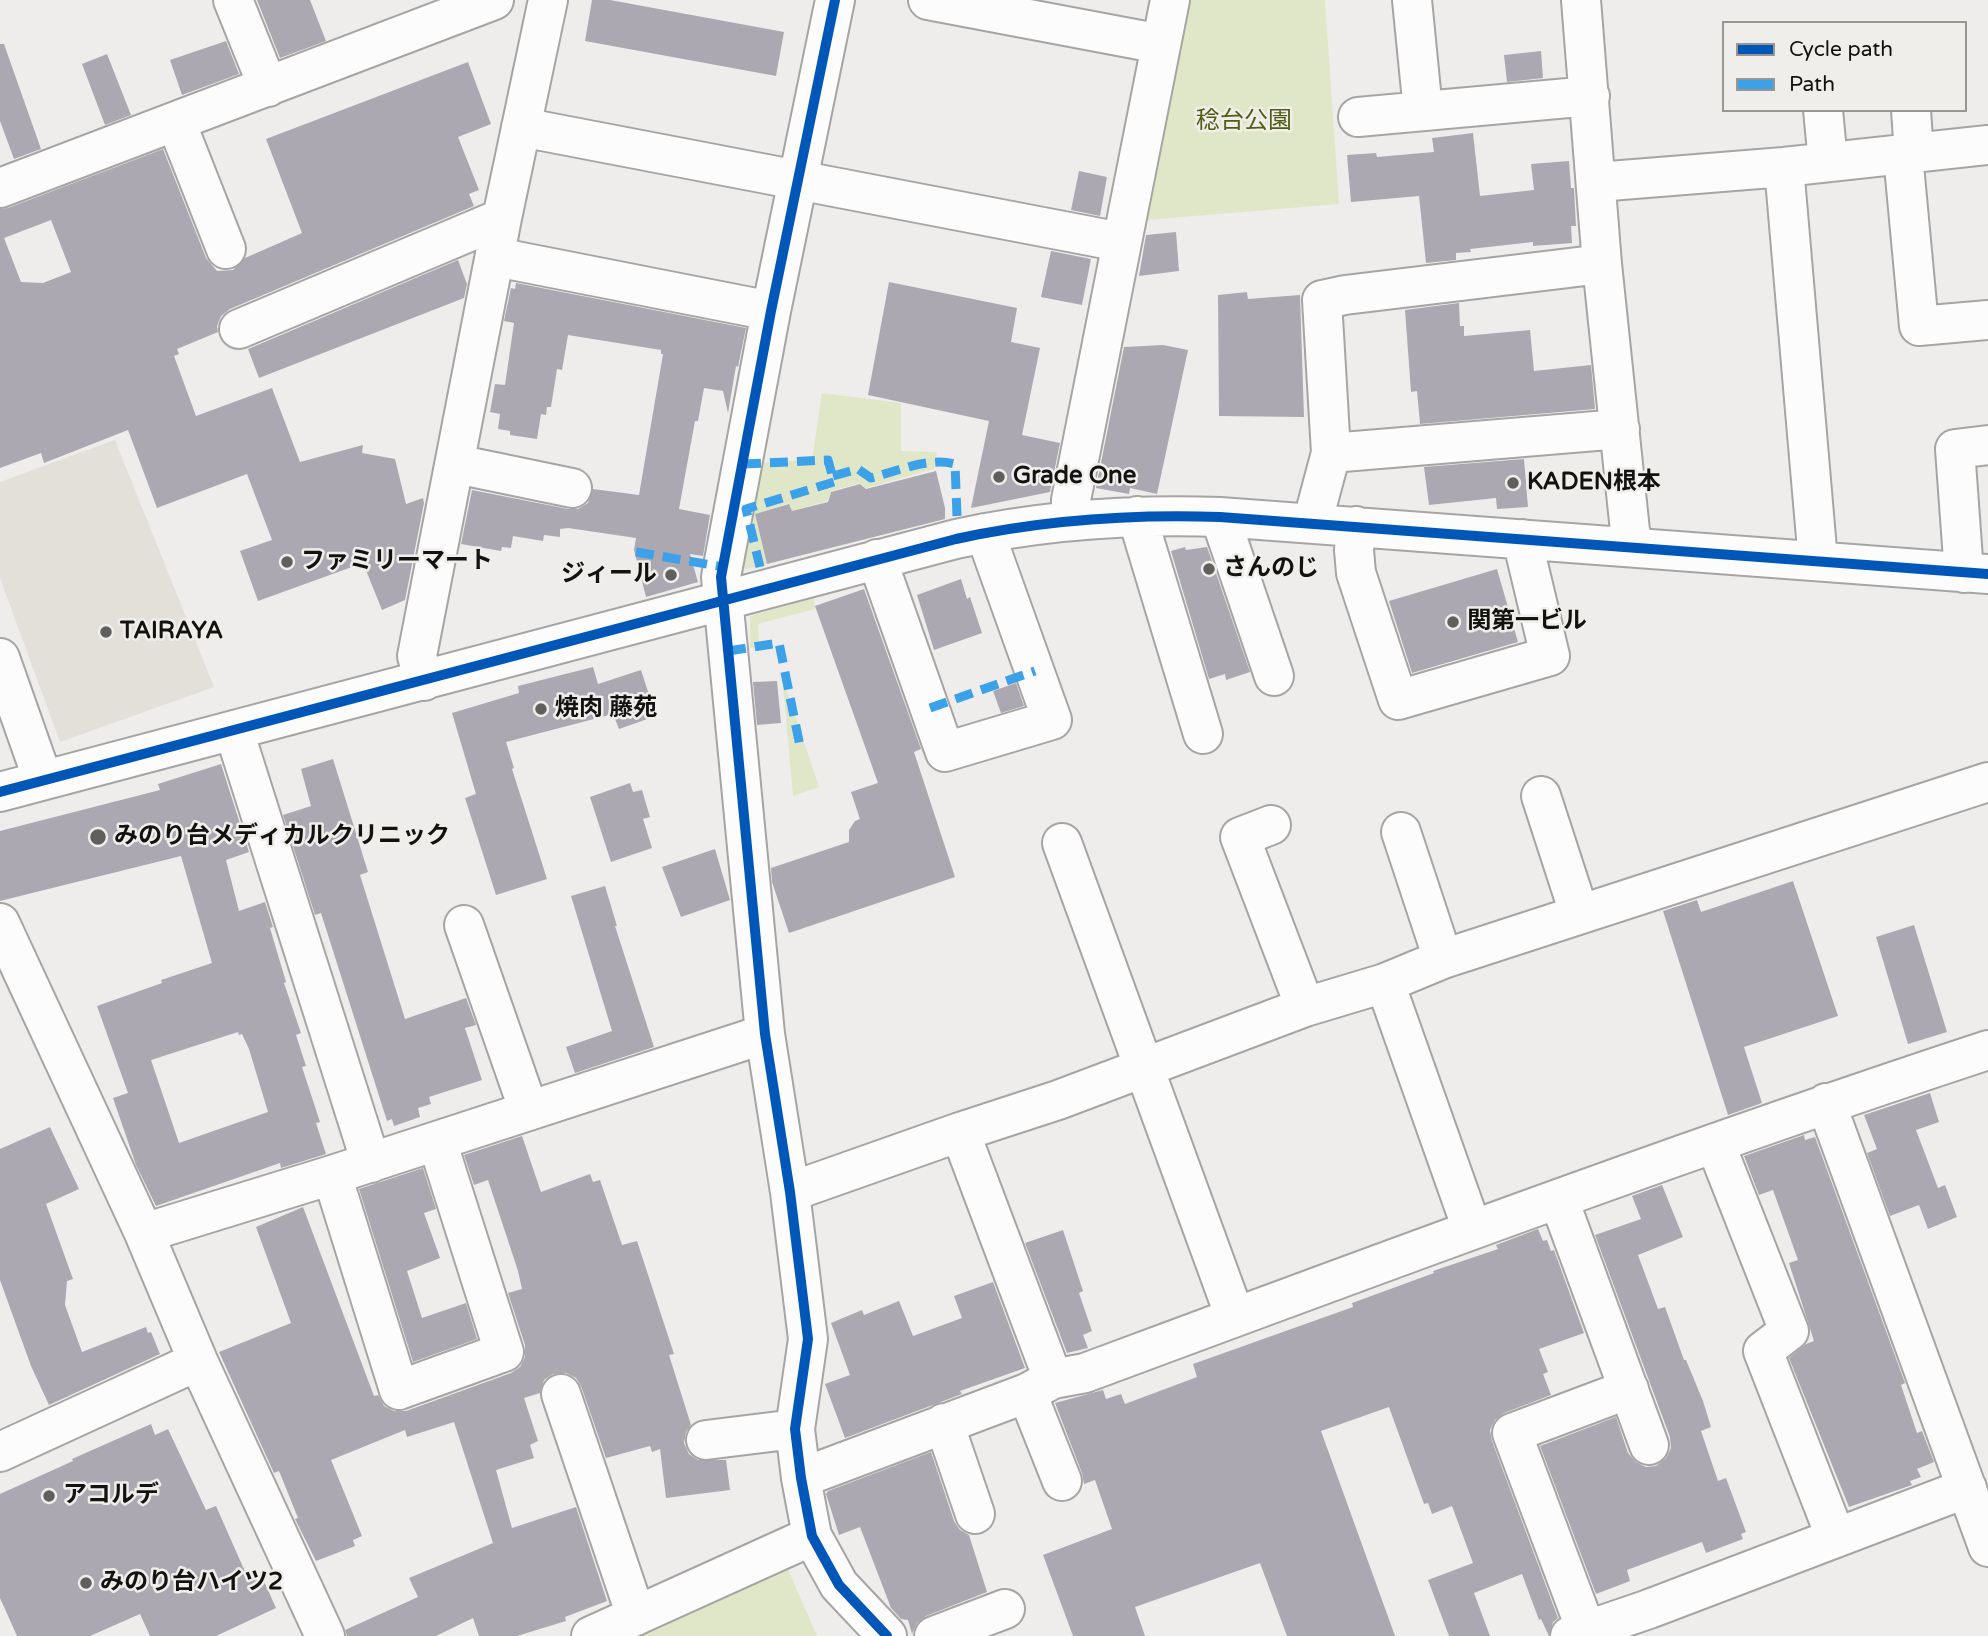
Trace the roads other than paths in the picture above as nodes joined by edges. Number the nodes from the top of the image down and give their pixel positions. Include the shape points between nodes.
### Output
1 (233, 0) edge
2 (494, 0) edge
3 (548, 0) edge
4 (835, 0) edge
5 (928, 0) edge
6 (1170, 0) edge
7 (1412, 0) edge
8 (1581, 0) edge
9 (429, 11) edge
10 (1161, 44) junction
11 (268, 88) junction
12 (1590, 96) junction
13 (1423, 111) junction
14 (1823, 112) edge
15 (1911, 112) edge
16 (1358, 117) dead end
17 (176, 122) junction
18 (521, 127) junction
19 (1988, 145) edge
20 (1908, 154) junction
21 (1828, 162) junction
22 (1784, 167) junction
23 (798, 179) junction
24 (1597, 182) junction
25 (0, 188) edge
26 (502, 218) junction
27 (1121, 242) junction
28 (226, 249) dead end
29 (496, 257) junction
30 (1602, 264) junction
31 (771, 311) junction
32 (1988, 320) edge
33 (239, 329) dead end
34 (1620, 429) junction
35 (1988, 445) edge
36 (1331, 453) junction
37 (456, 464) junction
38 (572, 488) dead end
39 (1137, 516) junction
40 (1220, 517) junction
41 (1071, 520) junction
42 (1315, 524) junction
43 (1356, 527) junction
44 (985, 533) junction
45 (1522, 538) junction
46 (1635, 547) junction
47 (877, 559) junction
48 (1818, 561) junction
49 (1976, 574) edge
50 (724, 602) junction
51 (0, 658) edge
52 (1274, 676) dead end
53 (424, 681) junction
54 (234, 731) junction
55 (1203, 734) dead end
56 (43, 780) junction
57 (1988, 782) edge
58 (0, 792) edge
59 (1541, 796) dead end
60 (1401, 832) dead end
61 (1240, 836) dead end
62 (1062, 843) dead end
63 (1579, 913) junction
64 (0, 923) edge
65 (464, 925) dead end
66 (1443, 959) junction
67 (1385, 983) junction
68 (1305, 1007) junction
69 (765, 1034) junction
70 (1988, 1050) edge
71 (1144, 1068) junction
72 (1826, 1103) junction
73 (529, 1111) junction
74 (960, 1132) junction
75 (437, 1141) junction
76 (1716, 1143) junction
77 (371, 1163) junction
78 (332, 1175) junction
79 (790, 1192) junction
80 (1559, 1200) junction
81 (1472, 1229) junction
82 (144, 1233) junction
83 (1235, 1317) junction
84 (198, 1362) junction
85 (1040, 1386) junction
86 (1629, 1389) junction
87 (561, 1394) dead end
88 (944, 1423) junction
89 (795, 1429) junction
90 (706, 1440) dead end
91 (1649, 1445) dead end
92 (0, 1452) edge
93 (801, 1478) junction
94 (1062, 1481) dead end
95 (1966, 1488) junction
96 (975, 1514) dead end
97 (812, 1536) junction
98 (1836, 1538) junction
99 (1988, 1547) edge
100 (1005, 1609) dead end
101 (636, 1616) junction
102 (1654, 1622) edge
103 (1578, 1633) edge
104 (325, 1636) edge
105 (592, 1636) edge
106 (887, 1636) edge
107 (934, 1636) edge

1 - 11 street
2 - 9 street
3 - 18 street
4 - 23 street
5 - 10 street
6 - 10 street
7 - 13 street
8 - 12 street
9 - 11 street
10 - 27 street
11 - 17 street
12 - 13 street
12 - 24 street
13 - 16 street
14 - 21 street
15 - 20 street
17 - 25 street
17 - 28 street
18 - 23 street
18 - 26 street
19 - 20 street
20 - 21 street
20 - 32 street via 1919,326
21 - 22 street
22 - 24 street
22 - 48 street
23 - 27 street
23 - 31 street
24 - 30 street
26 - 29 street
26 - 33 street
27 - 41 street via 1071,500
29 - 31 street
29 - 37 street
30 - 34 street
30 - 36 street via 1322,300
31 - 50 street via 721,577
34 - 36 street
34 - 46 street
35 - 49 street via 1955,449
36 - 42 street
37 - 38 street
37 - 53 street via 417,656
39 - 40 street
39 - 41 street
39 - 55 street
40 - 42 street
40 - 52 street
41 - 44 street
42 - 43 street
43 - 45 street
43 - 45 street via 1356,573 1398,700 1550,656
44 - 47 street
44 - 47 street via 1052,720 945,752
45 - 46 street
46 - 48 street
47 - 50 street
48 - 49 street
50 - 53 street
50 - 69 street
51 - 56 street
53 - 54 street
54 - 56 street
54 - 77 street
56 - 58 street
57 - 63 street
59 - 63 street
60 - 66 street
61 - 68 street
62 - 71 street
63 - 66 street
64 - 82 street
65 - 73 street
66 - 67 street
67 - 68 street
67 - 81 street
68 - 71 street
69 - 73 street
69 - 79 street
70 - 72 street
71 - 74 street
71 - 83 street
72 - 76 street
72 - 95 street
73 - 75 street
74 - 79 street
74 - 85 street
75 - 77 street
75 - 78 street via 504,1352 400,1390
76 - 80 street
76 - 98 street via 1789,1331 1763,1351
77 - 78 street
78 - 82 street
79 - 89 street via 808,1339
80 - 81 street
80 - 86 street
81 - 83 street
82 - 84 street
83 - 85 street
84 - 92 street
84 - 104 street
85 - 88 street
85 - 94 street
86 - 91 street
86 - 103 street via 1512,1433
87 - 101 street
88 - 93 street
88 - 96 street
89 - 90 street
89 - 93 street
93 - 97 street
95 - 98 street
95 - 99 street
97 - 101 street
97 - 106 street via 839,1585
98 - 102 street
100 - 107 street
101 - 105 street
102 - 103 street

